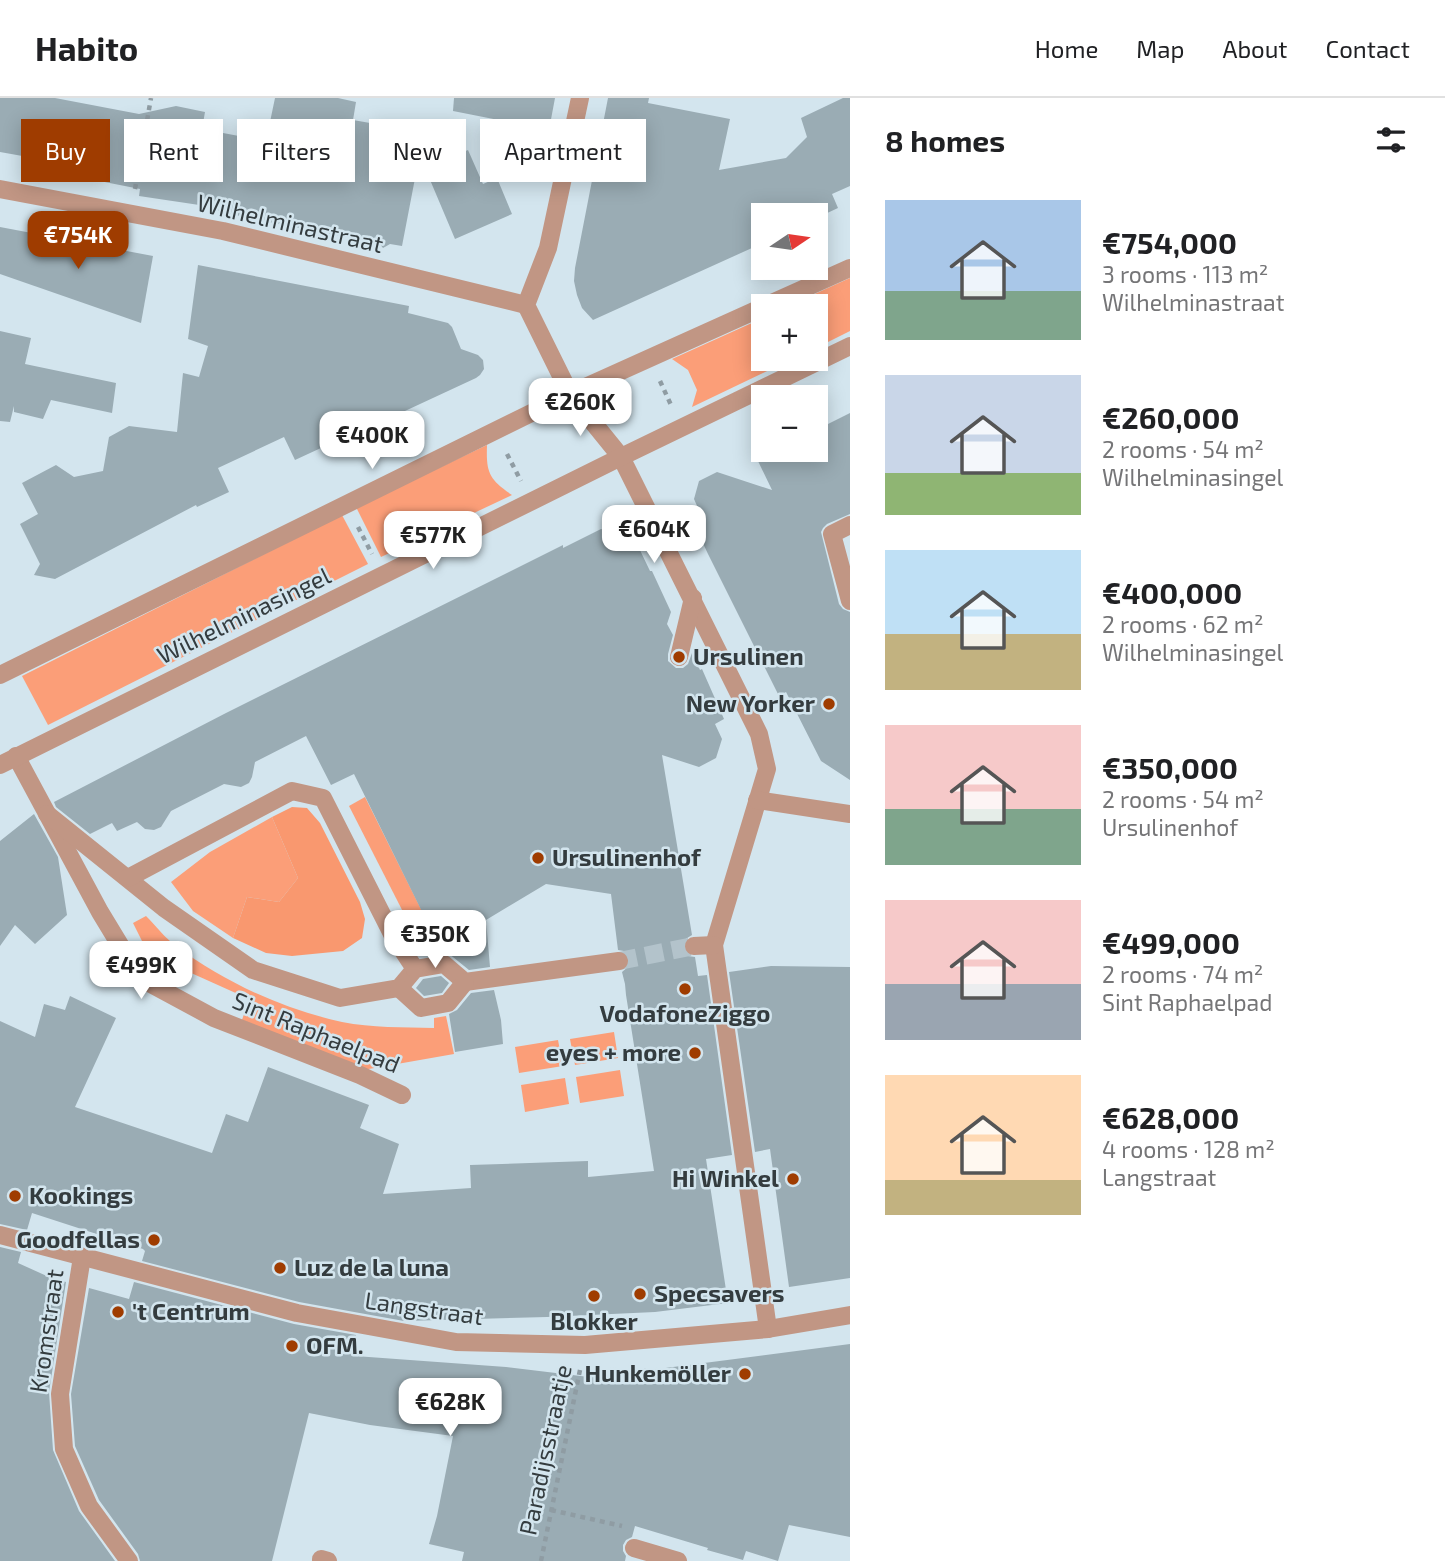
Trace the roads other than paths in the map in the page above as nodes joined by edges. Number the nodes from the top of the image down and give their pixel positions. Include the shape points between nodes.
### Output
1 (580, 98) edge
2 (0, 189) edge
3 (850, 268) edge
4 (793, 294) edge
5 (526, 305) junction
6 (751, 313) edge
7 (850, 346) edge
8 (570, 394) junction
9 (621, 457) junction
10 (850, 525) edge
11 (693, 598) junction
12 (850, 601) edge
13 (679, 657) dead end
14 (0, 675) edge
15 (8, 760) edge
16 (757, 800) junction
17 (47, 814) junction
18 (850, 814) edge
19 (128, 878) junction
20 (694, 946) tunnel mouth
21 (715, 946) junction
22 (619, 961) tunnel mouth
23 (415, 969) junction
24 (466, 982) junction
25 (399, 988) junction
26 (402, 1094) dead end
27 (0, 1235) edge
28 (82, 1257) junction
29 (850, 1315) edge
30 (768, 1329) junction
31 (634, 1548) road end
32 (130, 1561) edge
33 (321, 1561) edge
34 (327, 1561) edge
35 (678, 1561) edge

1 - 5 street via 548,248
2 - 5 street, Wilhelminastraat via 223,231
3 - 4 street
5 - 8 street
6 - 8 street
7 - 9 street, Wilhelminasingel
8 - 9 street
8 - 14 street
9 - 11 street
9 - 15 street, Wilhelminasingel
10 - 12 street via 832,534
11 - 13 street
11 - 16 street via 759,734 767,769
15 - 17 street, Sint Raphaelpad
16 - 18 street
16 - 21 street
17 - 19 street
17 - 26 street, Sint Raphaelpad via 140,978 214,1018
19 - 23 street via 292,791 323,799 392,934
19 - 25 street via 253,970 340,998
20 - 21 street
21 - 30 street
22 - 24 street
23 - 24 street via 444,964
23 - 25 street
24 - 25 street via 448,1003 421,1008
27 - 28 street, Langstraat
28 - 30 street, Langstraat via 297,1313 456,1342 585,1345
28 - 32 street, Kromstraat via 60,1394 64,1449 89,1506
29 - 30 street, Langstraat
31 - 35 street
33 - 34 street

